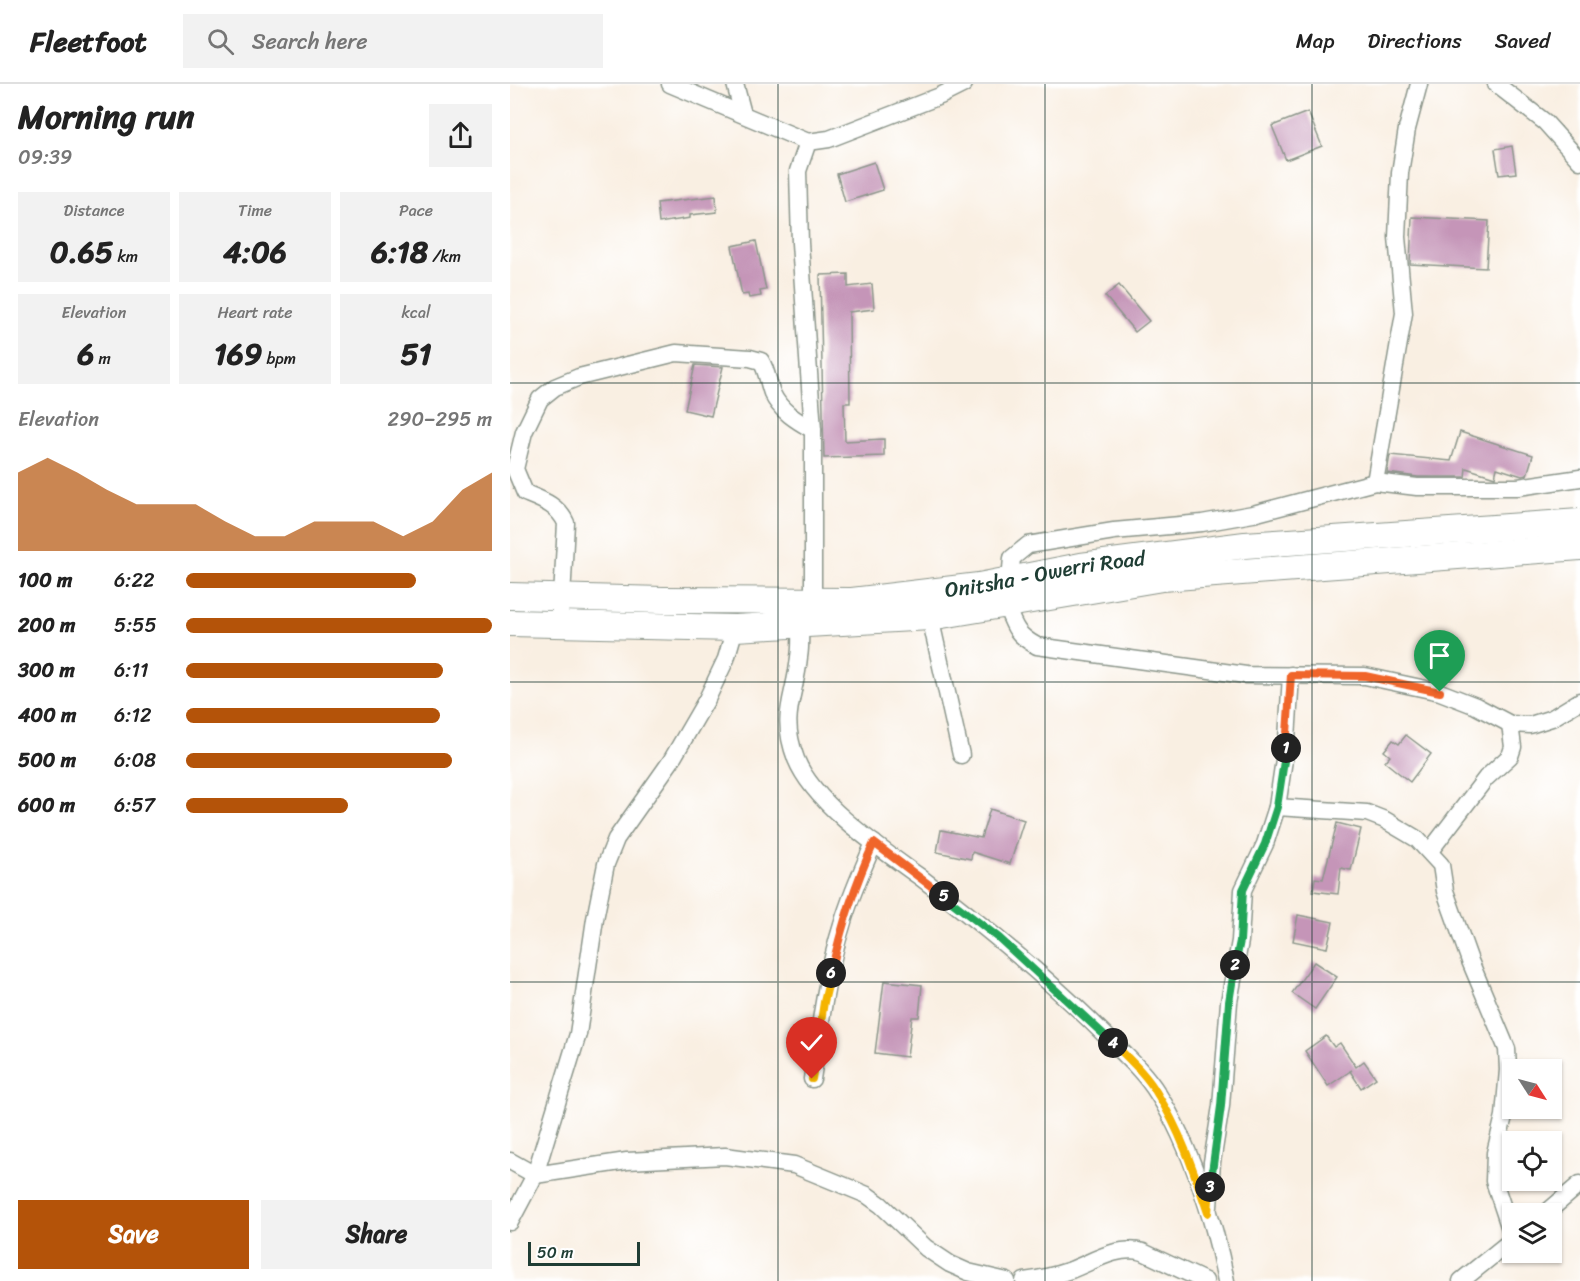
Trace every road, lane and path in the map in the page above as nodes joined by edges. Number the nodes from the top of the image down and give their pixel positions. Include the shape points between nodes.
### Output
1 (670, 84) edge
2 (735, 84) edge
3 (964, 84) edge
4 (1419, 84) edge
5 (1496, 84) edge
6 (743, 114) junction
7 (808, 142) junction
8 (1580, 161) edge
9 (813, 430) junction
10 (1580, 478) edge
11 (1375, 482) junction
12 (1580, 522) edge
13 (1580, 547) edge
14 (1008, 592) junction
15 (510, 596) edge
16 (562, 598) junction
17 (813, 601) junction
18 (930, 617) junction
19 (510, 623) edge
20 (558, 625) junction
21 (800, 625) junction
22 (735, 628) junction
23 (1291, 675) junction
24 (1580, 701) edge
25 (1510, 724) junction
26 (961, 755) dead end
27 (1277, 807) junction
28 (874, 843) junction
29 (1430, 851) junction
30 (812, 1079) dead end
31 (510, 1161) edge
32 (535, 1174) junction
33 (1580, 1185) edge
34 (1558, 1203) edge
35 (1502, 1205) edge
36 (1208, 1213) junction
37 (510, 1222) edge
38 (1502, 1248) edge
39 (1006, 1281) edge
40 (1024, 1281) edge
41 (1205, 1281) edge
42 (1226, 1281) edge
43 (1461, 1281) edge

1 - 6 street
2 - 6 street
3 - 7 street via 829,140
4 - 11 street via 1401,173 1397,237 1404,313
5 - 8 street via 1545,122
6 - 7 street
7 - 9 street via 798,171
9 - 16 street via 791,417 772,394 761,361 750,358 676,353 579,377 555,387 540,399 524,432 514,469 525,493 546,501 561,512 566,523
9 - 17 street
10 - 11 street via 1518,487 1417,487
11 - 14 street via 1253,514 1028,545 1012,558
12 - 14 highway, Onitsha - Owerri Road via 1245,545 1081,566
13 - 14 highway, Onitsha - Owerri Road
14 - 17 highway, Onitsha - Owerri Road via 979,586 852,601
14 - 18 highway, Onitsha - Owerri Road
14 - 23 street via 1016,630 1037,646 1246,675
15 - 16 highway, Onitsha - Owerri Road
16 - 17 highway, Onitsha - Owerri Road
16 - 20 street
18 - 21 highway, Onitsha - Owerri Road
18 - 26 street
19 - 20 highway, Onitsha - Owerri Road
20 - 22 highway, Onitsha - Owerri Road
21 - 22 highway, Onitsha - Owerri Road
21 - 28 street via 800,657 788,707 788,732 797,761 813,786
22 - 32 street via 707,699 671,761 616,839 606,864 578,1034
23 - 25 street via 1365,676 1440,692
23 - 27 street
24 - 25 street via 1552,718 1530,725
25 - 29 street via 1510,756 1486,778
27 - 29 street via 1367,813 1386,820
27 - 36 street via 1243,890
28 - 30 street via 841,927
28 - 36 street via 999,938 1135,1065 1158,1093 1188,1153
29 - 35 street via 1441,865 1445,891 1466,951 1507,1049 1504,1116 1495,1153 1494,1181
31 - 32 street
32 - 37 street
32 - 39 street via 627,1161 724,1156 794,1165 867,1195 926,1248 950,1264
33 - 34 street
36 - 42 street
38 - 43 street
40 - 41 street via 1133,1249

